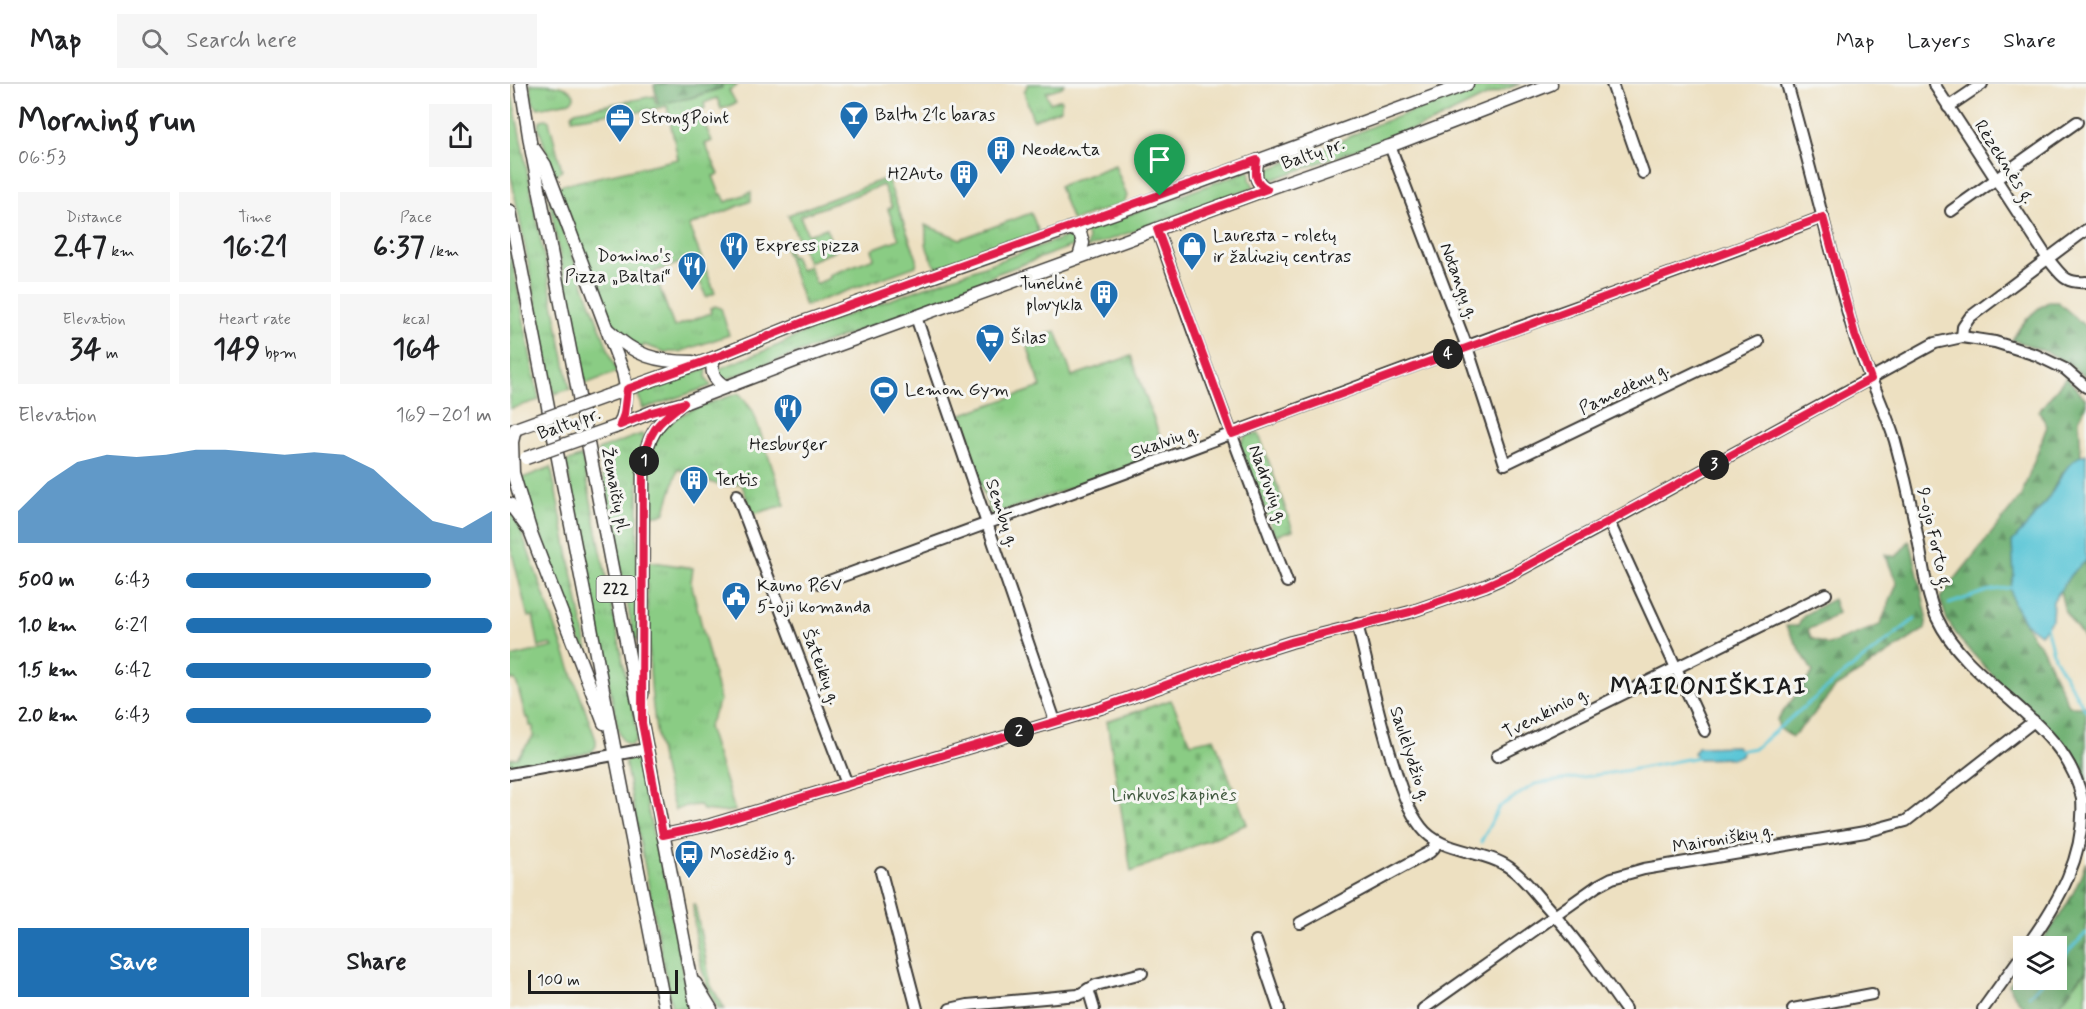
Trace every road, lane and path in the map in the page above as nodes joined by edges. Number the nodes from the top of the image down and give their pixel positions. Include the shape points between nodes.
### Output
1 (521, 84) edge
2 (1467, 84) edge
3 (1551, 84) edge
4 (1612, 84) edge
5 (1787, 84) edge
6 (1934, 84) edge
7 (1982, 84) edge
8 (1948, 107) junction
9 (2077, 122) dead end
10 (530, 142) junction
11 (1390, 146) junction
12 (1257, 160) junction
13 (1643, 173) dead end
14 (1995, 180) junction
15 (1267, 189) junction
16 (510, 211) edge
17 (1951, 211) dead end
18 (1823, 217) junction
19 (1070, 228) junction
20 (1157, 229) junction
21 (2086, 230) edge
22 (1079, 257) junction
23 (2048, 259) junction
24 (2086, 282) edge
25 (916, 317) junction
26 (606, 328) junction
27 (1962, 337) junction
28 (1758, 342) dead end
29 (1467, 346) junction
30 (708, 360) junction
31 (1871, 379) junction
32 (726, 387) junction
33 (2086, 387) edge
34 (627, 389) junction
35 (684, 403) junction
36 (617, 426) junction
37 (514, 429) edge
38 (1232, 434) junction
39 (511, 463) edge
40 (1505, 464) joint
41 (737, 495) dead end
42 (510, 504) edge
43 (1609, 522) junction
44 (989, 524) junction
45 (531, 533) junction
46 (1287, 582) dead end
47 (821, 584) dead end
48 (1826, 594) dead end
49 (1357, 624) junction
50 (1674, 667) junction
51 (1055, 721) junction
52 (2034, 721) junction
53 (642, 723) junction
54 (1705, 731) dead end
55 (646, 749) junction
56 (616, 754) junction
57 (1497, 756) dead end
58 (510, 774) edge
59 (847, 784) junction
60 (663, 835) junction
61 (1437, 841) junction
62 (881, 872) dead end
63 (1556, 916) junction
64 (1300, 923) dead end
65 (2034, 936) edge
66 (1256, 941) dead end
67 (2013, 967) edge
68 (1142, 973) dead end
69 (690, 974) junction
70 (1088, 989) junction
71 (1872, 994) dead end
72 (665, 1009) edge
73 (697, 1009) edge
74 (711, 1009) edge
75 (917, 1009) edge
76 (954, 1009) edge
77 (1094, 1009) edge
78 (1279, 1009) edge
79 (1423, 1009) edge
80 (1625, 1009) edge
81 (1793, 1009) edge
82 (1983, 1009) edge

1 - 10 main road, Žemaičių pl. / 222
2 - 12 main road, Baltų pr.
3 - 11 main road, Baltų pr.
4 - 13 street
5 - 18 street, 9-ojo Forto g.
6 - 8 street, Rėzeknės g.
7 - 8 street
8 - 14 street, Rėzeknės g.
9 - 14 street
10 - 26 main road via 545,165
10 - 53 main road, Žemaičių pl. / 222
11 - 15 main road, Baltų pr.
11 - 29 street, Notangų g.
12 - 15 main road via 1255,176
12 - 19 main road, Baltų pr.
14 - 17 street
14 - 23 street, Rėzeknės g.
15 - 20 main road, Baltų pr.
16 - 56 main road, 222
18 - 29 street, Skalvių g.
18 - 31 street, 9-ojo Forto g.
19 - 22 main road via 1080,234 1083,243
19 - 30 main road, Baltų pr. via 806,321
20 - 22 main road, Baltų pr.
20 - 38 street, Nadruvių g.
21 - 23 street
22 - 25 main road, Baltų pr.
23 - 24 street, Rėzeknės g. via 2065,279
23 - 27 street via 1970,317
25 - 32 main road, Baltų pr.
25 - 44 street, Sembų g.
26 - 30 main road via 633,351 650,358
26 - 34 main road
27 - 31 street via 1935,343
27 - 33 street via 2036,355 2065,369
28 - 40 street, Pamedėnų g.
29 - 38 street, Skalvių g.
29 - 40 street, Notangų g.
30 - 32 main road via 713,377
30 - 34 main road, Baltų pr.
31 - 43 street
31 - 52 street, 9-ojo Forto g. via 1894,440 1937,618 1968,661
32 - 35 main road, Baltų pr.
34 - 36 main road via 624,414
34 - 37 main road, Baltų pr., bridge
35 - 36 main road, Baltų pr.
35 - 53 main road via 657,425 649,439 643,466
36 - 39 main road, Baltų pr., bridge
37 - 39 main road
38 - 44 street, Skalvių g.
38 - 46 street, Nadruvių g.
39 - 45 main road
41 - 59 street, Šateikių g.
42 - 45 main road
43 - 49 street via 1485,586 1410,612
43 - 50 street
44 - 47 street, Skalvių g.
44 - 51 street, Sembų g.
45 - 56 main road
48 - 50 street, Tvenkinio g.
49 - 51 street via 1250,655
49 - 61 street, Saulėlydžio g. via 1402,793 1420,826
50 - 54 street
50 - 57 street, Tvenkinio g.
51 - 59 street
52 - 63 street, Maironiškių g. via 1906,821 1865,832 1625,874 1598,886
52 - 65 street, 9-ojo Forto g. via 2072,768 2084,819 2072,877
53 - 55 main road, Žemaičių pl. / 222
55 - 56 street
55 - 60 main road, Žemaičių pl. / 222
56 - 58 street
56 - 72 main road, 222
59 - 60 street
60 - 69 main road, Žemaičių pl. / 222
61 - 63 street, Saulėlydžio g. via 1506,866
61 - 64 street via 1430,852
62 - 75 street
63 - 79 street, Maironiškių g.
63 - 80 street, Saulėlydžio g.
66 - 78 street
67 - 82 street
68 - 70 street
69 - 73 main road, Žemaičių pl. / 222
69 - 74 main road
70 - 76 street via 1078,995
70 - 77 street
71 - 81 street

